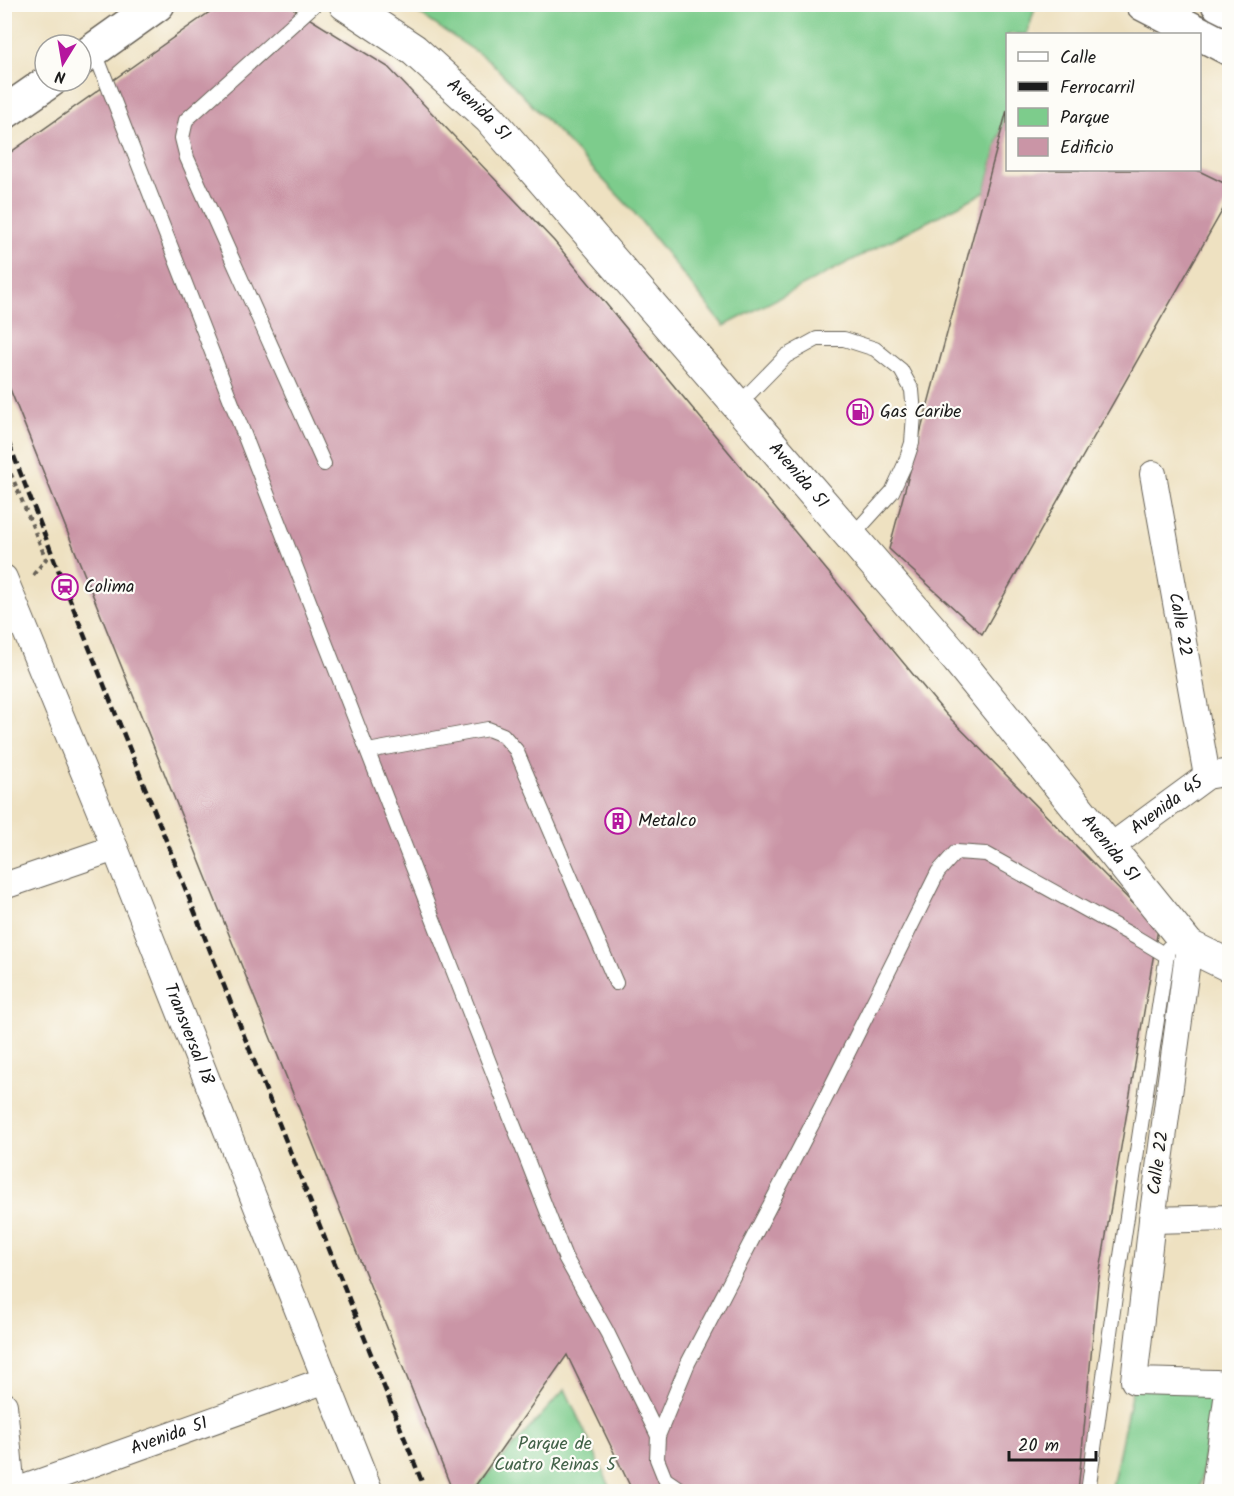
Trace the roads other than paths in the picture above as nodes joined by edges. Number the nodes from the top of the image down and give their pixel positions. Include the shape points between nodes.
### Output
1 (158, 4) edge
2 (315, 4) edge
3 (345, 4) edge
4 (1143, 4) edge
5 (1218, 4) edge
6 (1230, 10) edge
7 (1198, 33) edge
8 (1201, 35) edge
9 (1230, 50) edge
10 (93, 51) edge
11 (93, 70) edge
12 (33, 93) edge
13 (4, 113) edge
14 (738, 405) junction
15 (324, 464) dead end
16 (1153, 474) dead end
17 (851, 537) junction
18 (9, 589) edge
19 (368, 751) junction
20 (1218, 774) edge
21 (115, 848) junction
22 (1109, 848) junction
23 (4, 886) edge
24 (1176, 942) junction
25 (1230, 966) edge
26 (616, 983) dead end
27 (1230, 1218) edge
28 (1152, 1220) junction
29 (326, 1380) junction
30 (1229, 1385) edge
31 (4, 1405) edge
32 (658, 1436) junction
33 (13, 1491) edge
34 (370, 1491) edge
35 (684, 1491) edge
36 (1088, 1491) edge
37 (1214, 1491) edge

1 - 10 main road
2 - 15 lane via 186,120 182,138 187,158
3 - 14 street, Avenida 51 via 414,50 490,119
4 - 7 main road
5 - 6 main road
8 - 9 main road
11 - 19 lane
12 - 13 main road
14 - 17 street, Avenida 51
14 - 17 lane via 786,356 817,339 844,339 874,349 901,370 912,390 912,443 892,492
16 - 20 street, Calle 22
17 - 22 street, Avenida 51 via 958,660
18 - 21 street, Transversal 18
19 - 26 lane via 488,729 503,735 516,750
19 - 32 lane via 565,1257
20 - 22 street, Avenida 45
21 - 23 street
21 - 29 street, Transversal 18
22 - 24 street, Avenida 51
24 - 25 street, Avenida 51
24 - 28 street, Calle 22
24 - 32 lane via 986,854 956,852 938,872 688,1363
24 - 36 lane via 1116,1289
27 - 28 street
28 - 30 street, Calle 22 via 1134,1381
29 - 33 street, Avenida 51
29 - 34 street, Transversal 18
30 - 37 street
31 - 33 street
32 - 35 lane via 657,1460 665,1479

